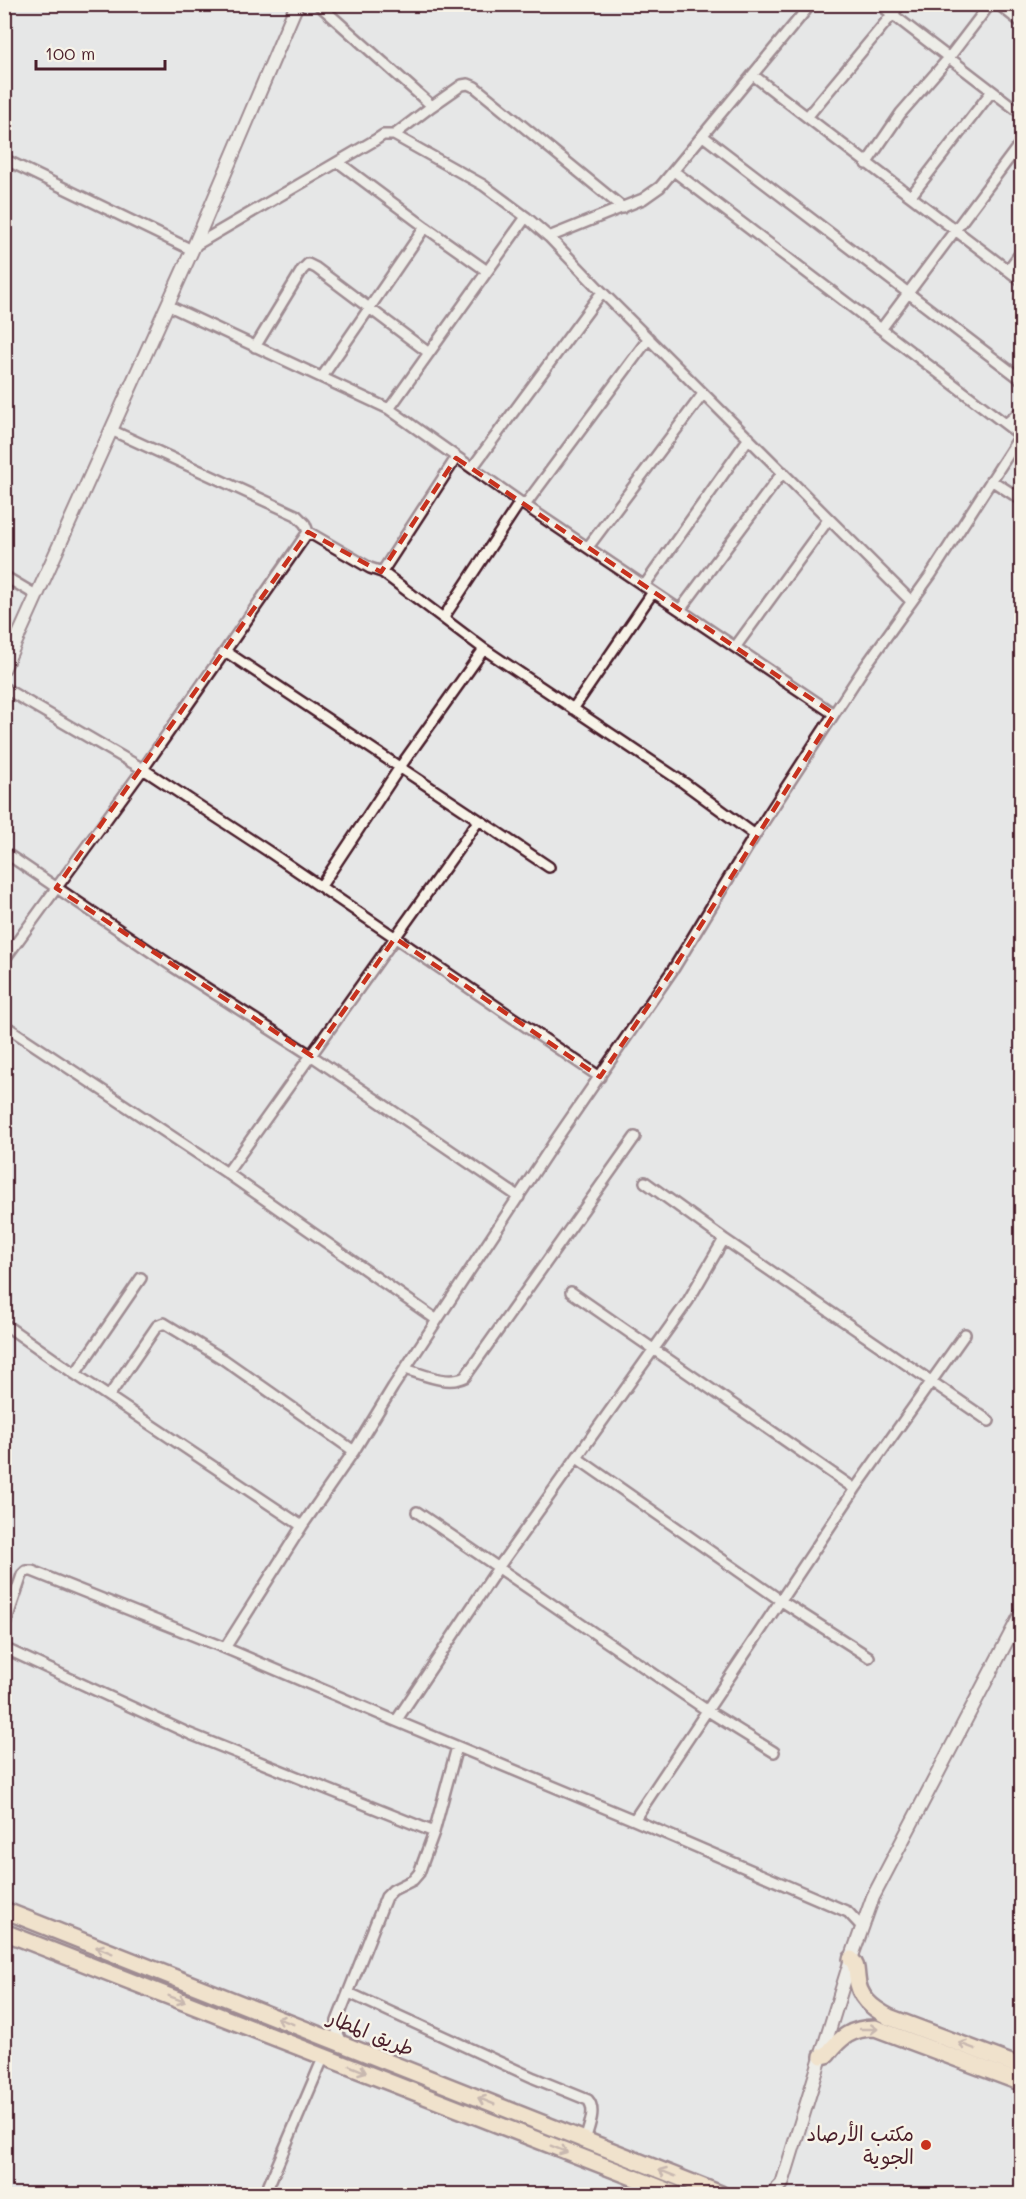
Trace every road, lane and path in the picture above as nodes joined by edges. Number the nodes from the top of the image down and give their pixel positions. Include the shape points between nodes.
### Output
1 (297, 4) edge
2 (318, 4) edge
3 (811, 4) edge
4 (879, 4) edge
5 (901, 4) edge
6 (990, 4) edge
7 (999, 4) edge
8 (892, 15) junction
9 (1022, 22) edge
10 (948, 59) junction
11 (753, 75) junction
12 (992, 91) junction
13 (432, 105) junction
14 (1022, 114) edge
15 (807, 117) junction
16 (394, 135) junction
17 (704, 136) junction
18 (1022, 141) edge
19 (4, 159) edge
20 (338, 162) junction
21 (866, 164) junction
22 (675, 172) junction
23 (911, 196) junction
24 (623, 208) junction
25 (526, 216) junction
26 (425, 228) junction
27 (955, 230) junction
28 (549, 237) junction
29 (193, 248) junction
30 (1022, 251) edge
31 (1008, 270) junction
32 (488, 271) junction
33 (1022, 281) edge
34 (602, 292) junction
35 (908, 293) junction
36 (167, 305) junction
37 (370, 309) junction
38 (882, 328) junction
39 (649, 338) junction
40 (255, 347) junction
41 (429, 353) junction
42 (322, 377) junction
43 (1022, 380) edge
44 (703, 394) junction
45 (389, 409) junction
46 (1022, 410) edge
47 (1006, 424) junction
48 (111, 430) junction
49 (1021, 434) edge
50 (749, 438) junction
51 (456, 458) junction
52 (472, 468) junction
53 (783, 472) junction
54 (991, 480) junction
55 (1022, 500) edge
56 (523, 503) junction
57 (828, 520) junction
58 (308, 532) junction
59 (588, 547) junction
60 (382, 572) junction
61 (4, 576) edge
62 (648, 589) junction
63 (36, 595) junction
64 (911, 601) junction
65 (680, 610) junction
66 (444, 617) junction
67 (736, 646) junction
68 (484, 649) junction
69 (225, 651) junction
70 (4, 668) edge
71 (4, 688) edge
72 (573, 709) junction
73 (834, 714) junction
74 (400, 767) junction
75 (143, 770) junction
76 (479, 820) junction
77 (755, 835) junction
78 (4, 852) edge
79 (549, 867) dead end
80 (321, 886) junction
81 (56, 888) junction
82 (395, 938) junction
83 (4, 960) edge
84 (4, 1025) edge
85 (312, 1056) junction
86 (600, 1077) junction
87 (635, 1137) dead end
88 (227, 1173) junction
89 (645, 1182) dead end
90 (519, 1197) junction
91 (724, 1239) junction
92 (141, 1278) dead end
93 (571, 1292) dead end
94 (437, 1320) junction
95 (4, 1324) edge
96 (965, 1334) dead end
97 (652, 1349) junction
98 (405, 1369) junction
99 (75, 1374) junction
100 (931, 1381) junction
101 (109, 1396) junction
102 (989, 1421) dead end
103 (354, 1451) junction
104 (577, 1458) junction
105 (855, 1490) junction
106 (417, 1512) dead end
107 (302, 1526) junction
108 (498, 1568) junction
109 (780, 1600) junction
110 (1022, 1612) edge
111 (4, 1628) edge
112 (4, 1648) edge
113 (225, 1648) junction
114 (869, 1658) dead end
115 (708, 1711) junction
116 (396, 1721) junction
117 (457, 1747) junction
118 (774, 1752) dead end
119 (634, 1820) junction
120 (434, 1832) junction
121 (4, 1910) edge
122 (868, 1910) junction
123 (848, 1912) junction
124 (862, 1927) junction
125 (4, 1932) edge
126 (851, 1959) junction
127 (349, 1994) junction
128 (337, 2021) junction
129 (313, 2032) junction
130 (342, 2044) junction
131 (324, 2056) junction
132 (822, 2056) junction
133 (1022, 2067) edge
134 (1022, 2083) edge
135 (585, 2141) junction
136 (784, 2189) edge
137 (265, 2194) edge
138 (676, 2194) edge
139 (721, 2194) edge
140 (772, 2194) edge

1 - 29 street
2 - 13 street
3 - 11 street
4 - 8 street
5 - 8 street
6 - 10 street
7 - 9 street
8 - 10 street
8 - 15 street
10 - 12 street
10 - 21 street via 901,113
11 - 15 street
11 - 17 street
12 - 14 street
12 - 23 street
13 - 16 street
13 - 24 street via 462,85 475,87
15 - 21 street
16 - 20 street via 383,135
16 - 25 street via 483,184
17 - 22 street
17 - 35 street
18 - 27 street
19 - 29 street
20 - 26 street
20 - 29 street
21 - 23 street
22 - 24 street via 652,194
22 - 38 street
23 - 27 street
24 - 28 street
25 - 28 street
25 - 32 street
26 - 32 street
26 - 37 street
27 - 31 street
27 - 35 street
28 - 34 street
29 - 36 street
30 - 31 street
31 - 33 street
32 - 41 street
34 - 39 street
34 - 52 street
35 - 38 street
35 - 43 street
36 - 40 street
36 - 48 street
37 - 40 street via 308,264
37 - 41 street
37 - 42 street
38 - 47 street
39 - 44 street
39 - 56 street
40 - 42 street
41 - 45 street
42 - 45 street
44 - 50 street
44 - 59 street
45 - 51 street
46 - 47 street
47 - 49 street
48 - 58 street via 296,515
48 - 63 street
49 - 54 street
50 - 53 street
50 - 62 street
51 - 52 street
51 - 60 street
52 - 56 street
53 - 57 street
53 - 65 street
54 - 55 street
54 - 64 street
56 - 59 street
56 - 66 street
57 - 64 street
57 - 67 street
58 - 60 street
58 - 69 street
59 - 62 street
60 - 66 street
61 - 63 street
62 - 65 street
62 - 72 street
63 - 70 street
64 - 73 street
65 - 67 street
66 - 68 street
67 - 73 street
68 - 72 street
68 - 74 street
69 - 74 street
69 - 75 street
71 - 75 street
72 - 77 street
73 - 77 street
74 - 76 street
74 - 80 street
75 - 80 street
75 - 81 street
76 - 79 street
76 - 82 street
77 - 86 street via 674,968
78 - 81 street
80 - 82 street
81 - 83 street
81 - 85 street
82 - 85 street
82 - 86 street
84 - 88 street
85 - 88 street
85 - 90 street
86 - 90 street
87 - 98 street via 465,1377 449,1381
88 - 94 street
89 - 91 street
90 - 94 street
91 - 97 street via 688,1301
91 - 100 street
92 - 99 street
93 - 97 street
94 - 98 street
95 - 99 street
96 - 100 street
97 - 104 street
97 - 105 street
98 - 103 street
99 - 101 street
100 - 102 street
100 - 105 street
101 - 103 street via 164,1323 223,1359
101 - 107 street
103 - 107 street
104 - 108 street
104 - 109 street
105 - 109 street
106 - 108 street
107 - 113 street
108 - 115 street
108 - 116 street
109 - 114 street
109 - 115 street
110 - 122 street
111 - 113 street via 22,1575 32,1571
112 - 120 street via 190,1734
113 - 116 street
115 - 118 street
115 - 119 street
116 - 117 street
117 - 119 street
117 - 120 street
119 - 123 street
120 - 127 street via 420,1873 386,1897
129 -> 121 main road, طريق المطار
122 - 123 street
122 - 124 street
123 - 124 street
124 - 126 street
125 -> 131 main road, طريق المطار
126 - 132 street
133 -> 126 main road via 873,2008 858,1986 856,1965
127 - 128 street
127 - 135 street via 588,2100 593,2110
128 - 129 street
128 - 130 street
129 - 130 main road, طريق المطار
135 -> 130 main road, طريق المطار
131 - 137 street
131 -> 138 main road, طريق المطار
132 -> 134 main road via 846,2034 875,2028
132 - 136 street
139 -> 135 main road, طريق المطار
136 - 140 street

